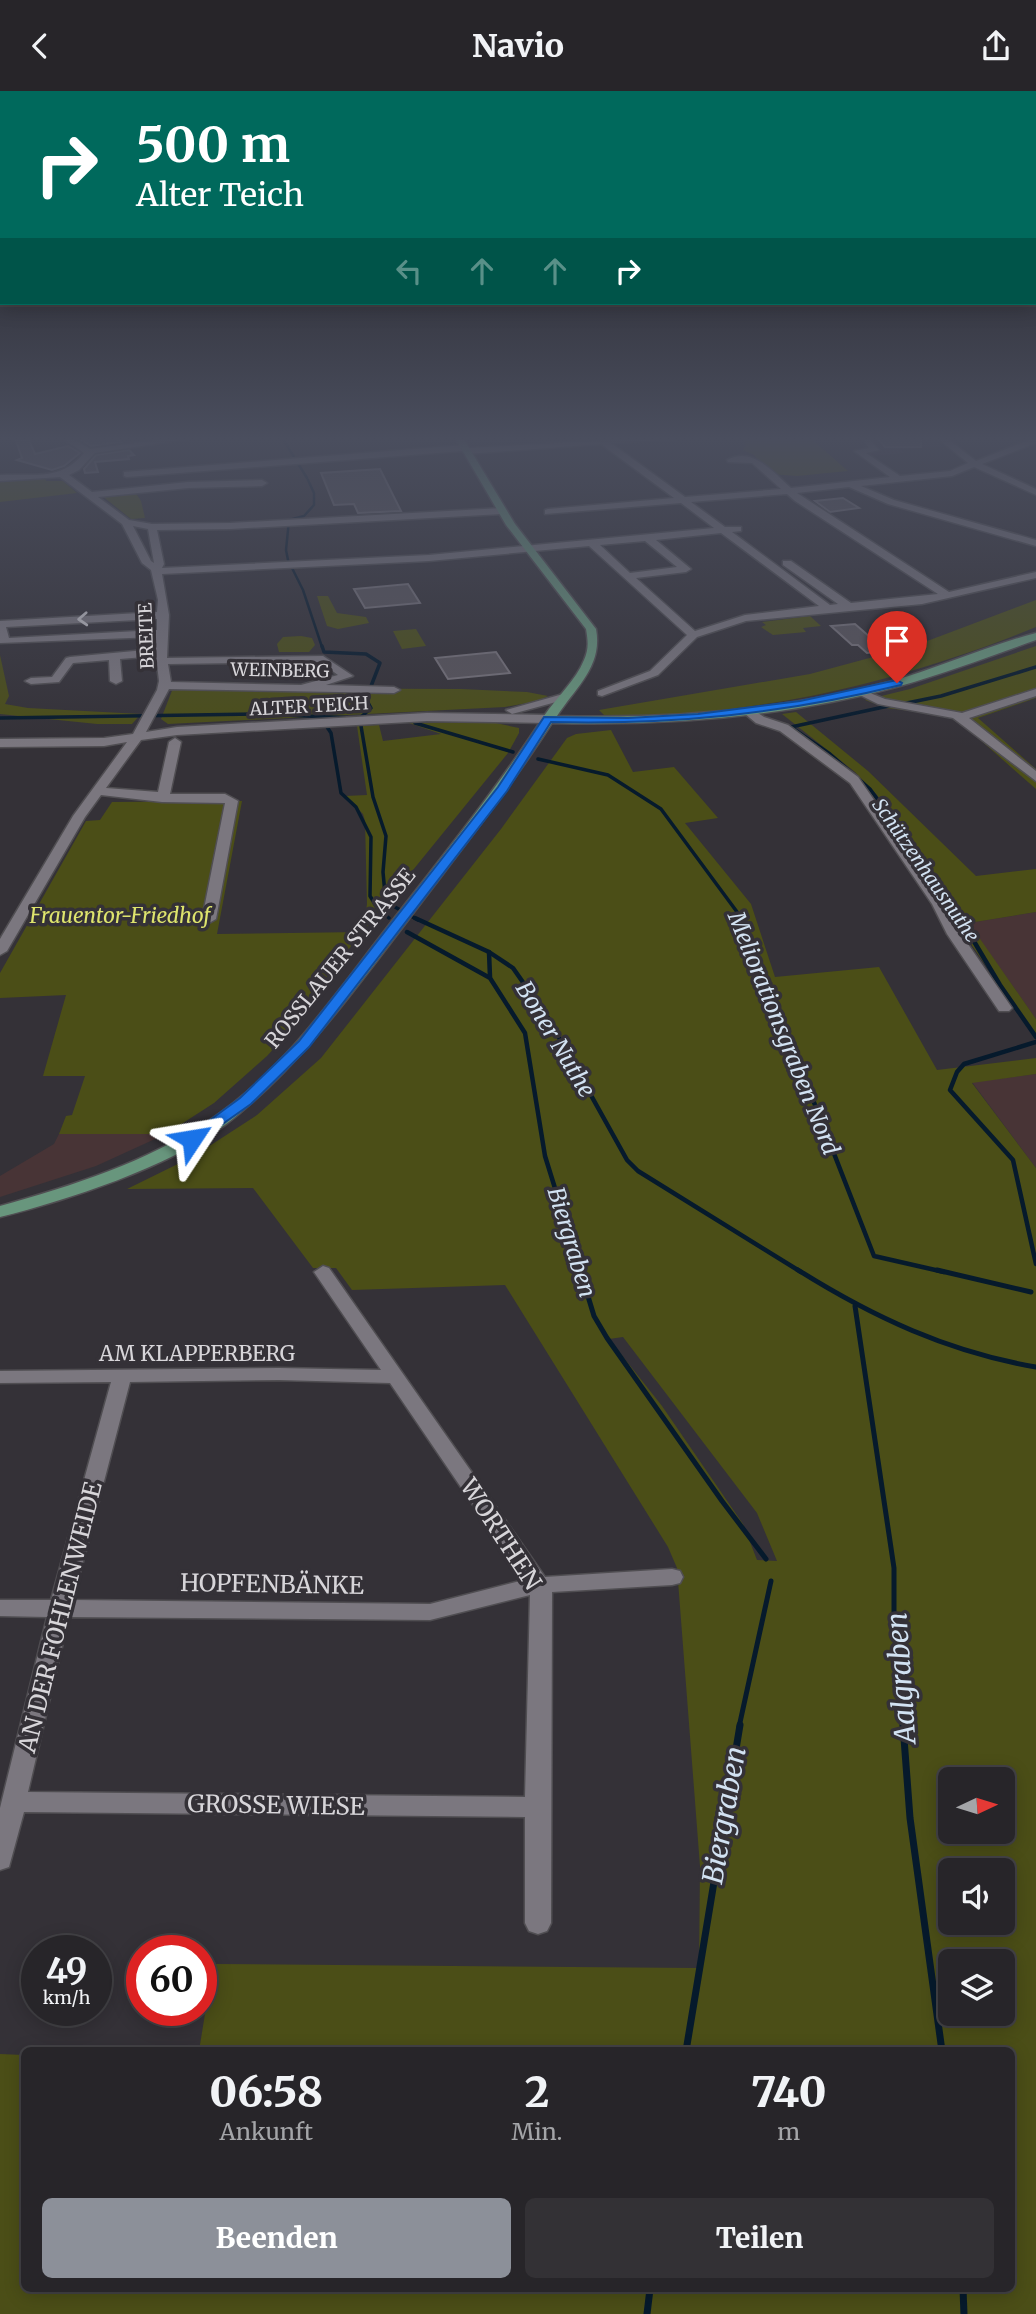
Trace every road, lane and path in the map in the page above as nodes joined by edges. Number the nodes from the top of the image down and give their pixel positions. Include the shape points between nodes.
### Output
1 (135, 540) edge
2 (154, 540) edge
3 (521, 540) edge
4 (632, 540) edge
5 (650, 540) edge
6 (737, 540) edge
7 (753, 540) edge
8 (863, 540) edge
9 (593, 544) junction
10 (528, 550) junction
11 (156, 570) junction
12 (627, 576) junction
13 (1036, 576) edge
14 (948, 596) junction
15 (848, 606) junction
16 (828, 608) junction
17 (164, 615) junction
18 (0, 625) edge
19 (163, 633) junction
20 (693, 635) junction
21 (1036, 636) edge
22 (114, 657) junction
23 (161, 657) junction
24 (31, 681) dead end
25 (116, 681) dead end
26 (165, 685) junction
27 (304, 687) junction
28 (394, 690) dead end
29 (860, 692) junction
30 (1036, 692) edge
31 (602, 693) dead end
32 (563, 697) junction
33 (748, 712) junction
34 (485, 716) junction
35 (961, 717) junction
36 (548, 719) junction
37 (136, 738) junction
38 (175, 742) dead end
39 (0, 743) edge
40 (1036, 777) edge
41 (96, 791) junction
42 (163, 797) junction
43 (209, 919) dead end
44 (0, 951) edge
45 (1003, 1008) dead end
46 (0, 1212) edge
47 (323, 1272) dead end
48 (122, 1376) junction
49 (0, 1377) edge
50 (395, 1377) junction
51 (672, 1577) dead end
52 (539, 1585) junction
53 (0, 1608) edge
54 (60, 1608) junction
55 (11, 1789) edge
56 (537, 1807) junction
57 (0, 1859) edge
58 (538, 1923) dead end

1 - 11 street, BREITE
2 - 11 street, BREITE
3 - 10 main road, ROSSLAUER STRASSE
4 - 9 street
5 - 12 street via 686,569
6 - 16 street
7 - 15 street
8 - 14 street
9 - 10 street
9 - 12 street
10 - 11 street
10 - 32 main road, ROSSLAUER STRASSE via 593,634 592,657
11 - 17 street, BREITE
12 - 20 street
13 - 14 street
14 - 15 street
15 - 16 street
16 - 20 street via 764,614
17 -> 18 street
17 - 19 street, BREITE
18 - 19 street via 4,641
19 - 23 street, BREITE
20 - 31 street via 650,675
21 - 29 main road, ALTER TEICH
22 - 23 street
22 - 24 street via 70,660 55,680
22 - 25 street
23 - 26 street, BREITE
23 - 27 street via 323,659 346,676
26 - 27 street, WEINBERG
26 - 37 street, BREITE
27 - 28 street, WEINBERG
29 - 33 main road, ALTER TEICH
29 - 35 street via 888,703
30 - 35 street
32 - 34 street, ALTER TEICH
32 - 36 main road, ROSSLAUER STRASSE
33 - 36 main road, ALTER TEICH via 646,720
33 - 45 street via 784,728 854,780
34 - 36 street, ALTER TEICH
34 - 37 street, ALTER TEICH via 183,731
35 - 40 street
36 - 46 main road, ROSSLAUER STRASSE via 503,789 304,1044 262,1087 217,1123 166,1152 109,1178
37 - 39 street, ALTER TEICH
37 - 41 street, BREITE
38 - 42 street
41 - 42 street
41 - 44 street, BREITE
42 - 43 street via 232,801
47 - 50 street, WORTHEN
48 - 49 street, AM KLAPPERBERG
48 - 50 street, AM KLAPPERBERG
48 - 54 street, AN DER FOHLENWEIDE
50 - 52 street, WORTHEN
51 - 52 street, HOPFENBÄNKE
52 - 54 street, HOPFENBÄNKE via 430,1612
52 - 56 street, WORTHEN
53 - 54 street, HOPFENBÄNKE
54 - 55 street, AN DER FOHLENWEIDE
55 - 56 street, GROSSE WIESE
55 - 57 street, AN DER FOHLENWEIDE
56 - 58 street, WORTHEN

